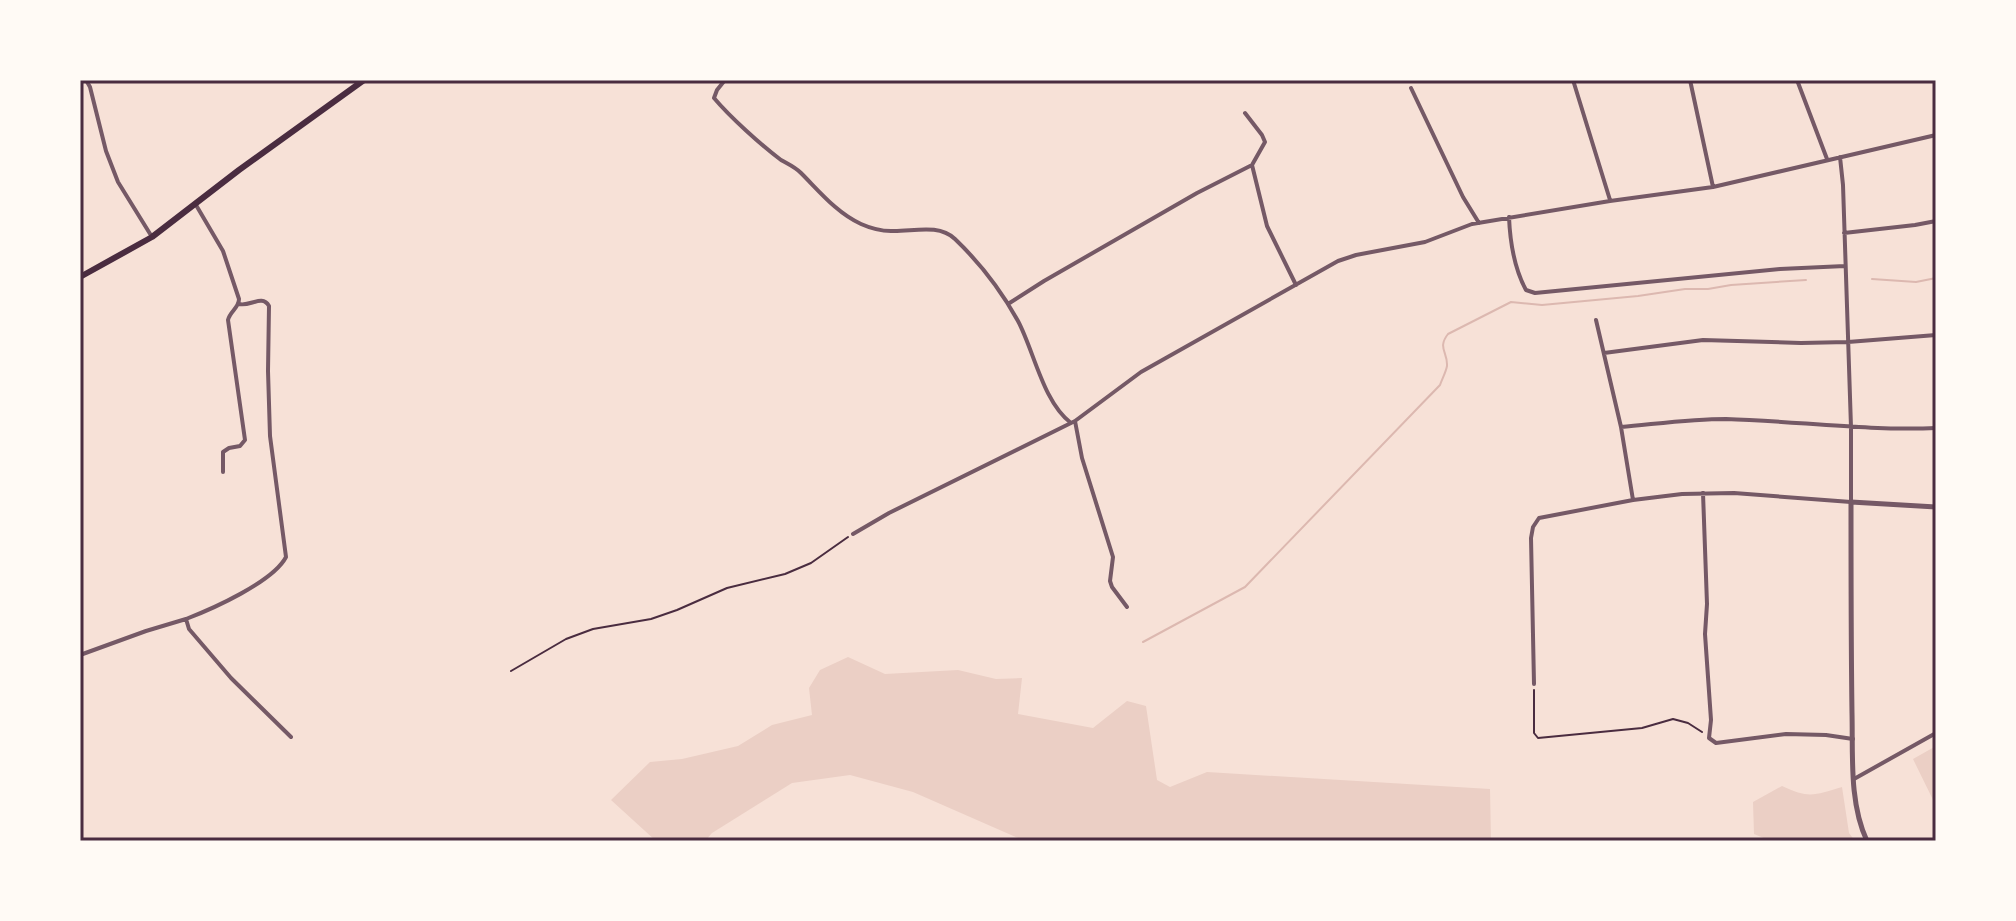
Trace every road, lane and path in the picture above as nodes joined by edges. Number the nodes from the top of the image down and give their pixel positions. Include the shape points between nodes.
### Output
1 (86, 80) edge
2 (364, 80) edge
3 (725, 80) edge
4 (1573, 80) edge
5 (1690, 80) edge
6 (1797, 80) edge
7 (1411, 88) dead end
8 (1245, 113) dead end
9 (1936, 135) edge
10 (1840, 157) junction
11 (1827, 159) junction
12 (1252, 165) junction
13 (1713, 187) junction
14 (1610, 201) junction
15 (196, 205) junction
16 (1509, 217) junction
17 (1936, 221) edge
18 (1479, 223) junction
19 (1844, 233) junction
20 (152, 237) junction
21 (1845, 266) junction
22 (80, 277) edge
23 (1296, 285) junction
24 (239, 304) junction
25 (1008, 304) junction
26 (1596, 320) dead end
27 (1936, 335) edge
28 (1848, 342) junction
29 (1604, 353) junction
30 (1073, 422) junction
31 (1621, 427) junction
32 (1851, 427) junction
33 (1936, 428) edge
34 (223, 472) dead end
35 (1703, 493) junction
36 (1633, 500) junction
37 (1851, 502) junction
38 (1936, 507) edge
39 (853, 534) joint
40 (1127, 607) dead end
41 (186, 619) junction
42 (80, 655) edge
43 (511, 671) dead end
44 (1534, 684) joint
45 (1936, 733) edge
46 (291, 737) dead end
47 (1709, 738) junction
48 (1853, 739) junction
49 (1854, 779) junction
50 (1867, 841) edge

1 - 20 street via 118,182
2 - 15 main road
3 - 25 street via 714,98 724,110 824,198 875,229 947,232
4 - 14 street
5 - 13 street
6 - 11 street
7 - 18 street
8 - 12 street via 1265,142
9 - 10 street
10 - 11 street
10 - 19 street
11 - 13 street
12 - 23 street via 1267,226
12 - 25 street
13 - 14 street
14 - 16 street
15 - 20 main road
15 - 24 street via 223,251
16 - 18 street
16 - 21 street via 1516,265 1526,290 1535,293
17 - 19 street
18 - 23 street via 1425,242 1348,258
19 - 21 street
20 - 22 main road
21 - 28 street
23 - 30 street via 1141,372
24 - 34 street via 228,320 245,440 223,452
24 - 41 street via 262,300 269,306 270,436 286,557 256,584
25 - 30 street via 1047,390
26 - 29 street
27 - 28 street
28 - 29 street via 1703,340
28 - 32 street
29 - 31 street
30 - 39 street
30 - 40 street via 1113,557 1110,581
31 - 32 street via 1721,419
31 - 36 street
32 - 33 street
32 - 37 street
35 - 36 street
35 - 37 street
35 - 47 street
36 - 44 street via 1542,516 1534,524
37 - 38 street
37 - 48 street
39 - 43 path via 798,569 727,588 651,619 593,629
41 - 42 street
41 - 46 street via 231,678
44 - 47 path via 1538,738 1642,728 1673,719
45 - 49 street
47 - 48 street via 1716,743 1786,734
48 - 49 street
49 - 50 street

